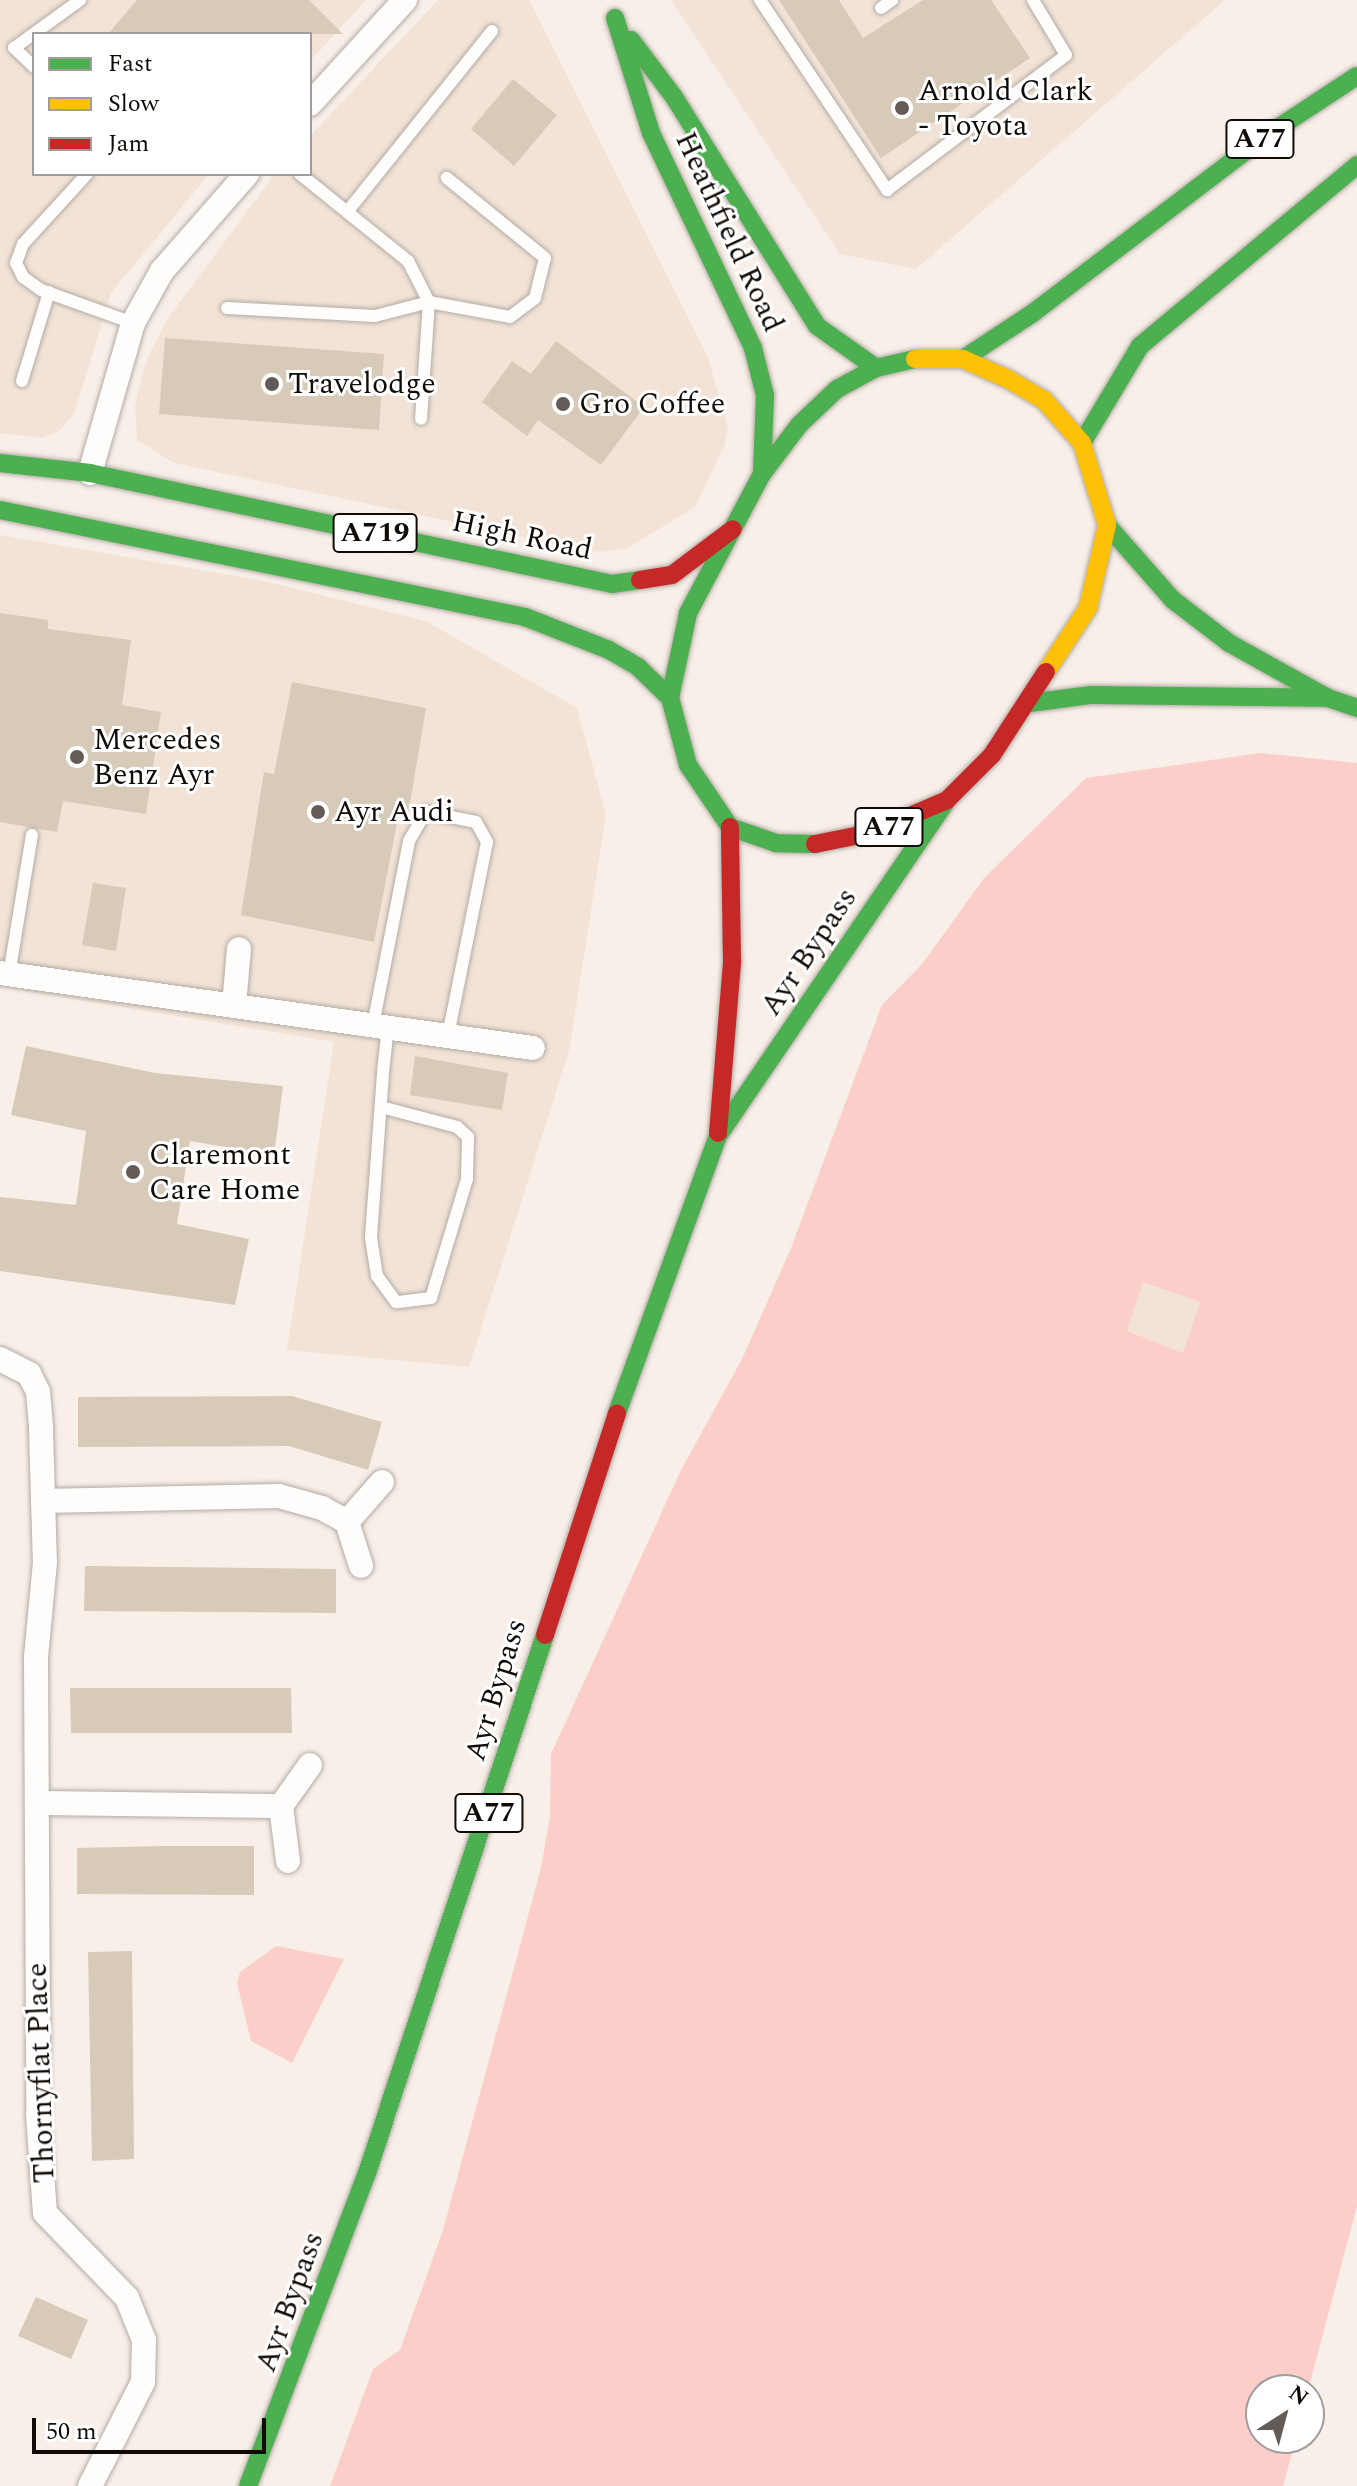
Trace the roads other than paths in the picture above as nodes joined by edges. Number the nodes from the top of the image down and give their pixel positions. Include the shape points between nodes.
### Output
1 (80, 0) edge
2 (603, 0) edge
3 (760, 0) edge
4 (1033, 0) edge
5 (399, 2) edge
6 (615, 18) junction
7 (492, 31) dead end
8 (36, 32) edge
9 (32, 35) edge
10 (32, 65) edge
11 (1357, 76) edge
12 (312, 102) edge
13 (1357, 165) edge
14 (85, 176) edge
15 (245, 176) edge
16 (302, 176) edge
17 (447, 178) dead end
18 (347, 212) junction
19 (49, 292) junction
20 (429, 302) junction
21 (227, 308) dead end
22 (133, 323) junction
23 (963, 359) junction
24 (876, 368) junction
25 (22, 381) dead end
26 (421, 419) dead end
27 (1082, 443) junction
28 (0, 463) edge
29 (90, 473) junction
30 (762, 474) junction
31 (0, 510) edge
32 (1107, 525) junction
33 (735, 527) junction
34 (670, 698) junction
35 (1328, 698) junction
36 (1030, 703) junction
37 (1357, 708) edge
38 (947, 800) junction
39 (730, 827) junction
40 (32, 835) dead end
41 (239, 949) dead end
42 (4, 974) edge
43 (234, 1005) junction
44 (380, 1026) junction
45 (448, 1036) junction
46 (533, 1048) dead end
47 (381, 1107) junction
48 (718, 1136) junction
49 (0, 1359) edge
50 (382, 1482) dead end
51 (43, 1501) junction
52 (347, 1522) junction
53 (361, 1566) dead end
54 (310, 1765) dead end
55 (37, 1803) junction
56 (281, 1806) junction
57 (288, 1861) dead end
58 (90, 2486) edge
59 (248, 2486) edge

1 - 8 lane
2 - 6 main road, Heathfield Road
3 - 4 lane via 887,190 1066,55
5 - 12 street
6 - 24 main road, Heathfield Road via 674,97 817,326
6 - 30 main road, Heathfield Road via 651,133 753,348 765,395
7 - 18 lane
9 - 10 lane via 14,48
11 - 23 main road, A77
13 - 27 main road, A77 via 1140,346
14 - 19 lane via 23,244 16,263 23,277
15 - 22 street via 162,271
16 - 18 lane
17 - 20 lane via 545,258 535,298 510,317
18 - 20 lane via 408,261
19 - 22 lane
19 - 25 lane
20 - 21 lane via 375,316
20 - 26 lane
22 - 29 street
23 - 24 main road, A77 via 915,359
23 - 27 main road, A77 via 1044,400
24 - 30 main road, A77 via 837,389 799,425
27 - 32 main road, A77
28 - 29 main road, High Road / A719
29 - 33 main road, High Road / A719 via 612,584 672,575
30 - 33 main road, A77
31 - 34 main road, A719 via 525,617 609,650 638,667
32 - 35 main road via 1173,600 1229,643
32 - 36 main road, A77 via 1088,608
33 - 34 main road, A77 via 688,613
34 - 39 main road, A77 via 688,765
35 - 36 main road via 1091,695
35 - 37 main road
36 - 38 main road, A77 via 992,755
38 - 39 main road, A77 via 902,823 823,844 776,843
38 - 48 main road, Ayr Bypass / A77
39 - 48 main road, Ayr Bypass / A77 via 732,961
40 - 42 lane
41 - 43 street
42 - 43 street
43 - 44 street
44 - 45 street
44 - 45 lane via 409,841 426,812 476,822 487,842
44 - 47 lane
45 - 46 street
47 - 47 lane via 371,1237 377,1276 396,1302 431,1298 467,1179 468,1137 457,1127
48 - 59 main road, Ayr Bypass / A77 via 600,1459 479,1847 366,2176 299,2365
49 - 51 street, Thornyflat Place via 29,1374 38,1392
50 - 52 street
51 - 52 street via 279,1496 322,1508
51 - 55 street, Thornyflat Place
52 - 53 street
54 - 56 street
55 - 56 street
55 - 58 street, Thornyflat Place via 38,2114 45,2213 127,2298 144,2340 143,2382
56 - 57 street

